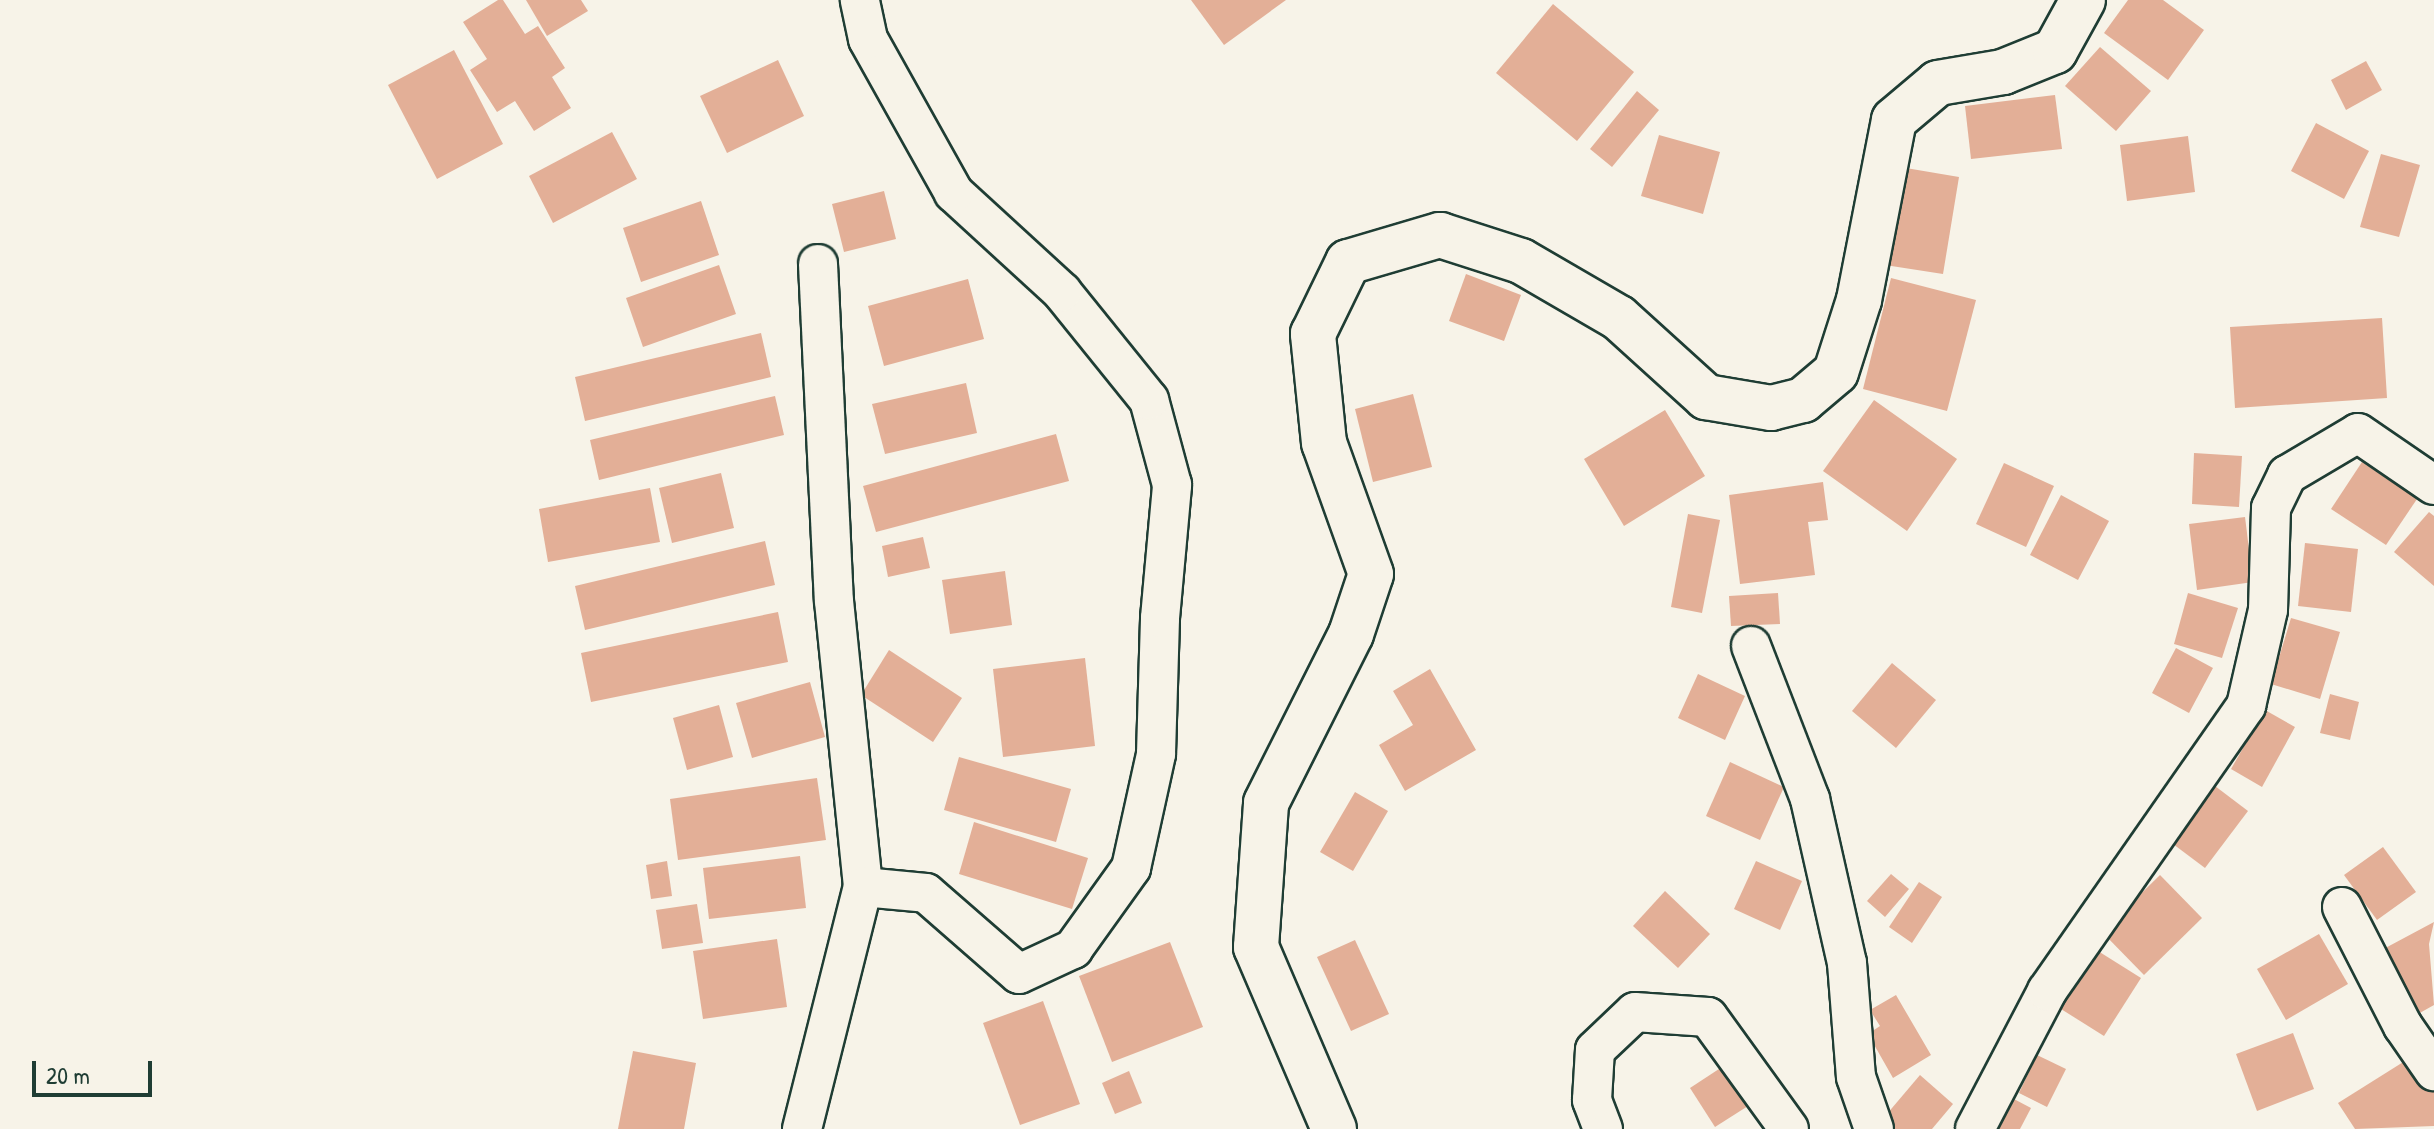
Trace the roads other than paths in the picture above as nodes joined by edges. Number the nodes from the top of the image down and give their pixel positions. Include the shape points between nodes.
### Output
1 (860, 0) edge
2 (2083, 0) edge
3 (818, 264) dead end
4 (2434, 485) edge
5 (1751, 646) dead end
6 (863, 887) junction
7 (2342, 907) dead end
8 (2434, 1071) edge
9 (802, 1129) edge
10 (1334, 1129) edge
11 (1603, 1129) edge
12 (1789, 1129) edge
13 (1874, 1129) edge
14 (1975, 1129) edge

1 - 6 street via 868,39 954,193 1062,292 1149,400 1172,485 1160,618 1156,754 1131,868 1073,949 1019,974 926,893
2 - 10 main road via 2055,51 2003,72 1938,83 1894,120 1859,300 1841,357 1836,372 1803,400 1771,408 1706,397 1619,318 1521,261 1440,235 1348,262 1313,334 1324,443 1371,574 1351,634 1266,803 1256,947
3 - 6 street via 834,601
4 - 14 street via 2358,433 2287,475 2271,508 2268,610 2246,706 2047,991
5 - 13 street via 1810,799 1847,963 1856,1077
6 - 9 street
7 - 8 street via 2403,1026
11 - 12 street via 1592,1100 1595,1050 1635,1012 1708,1017

